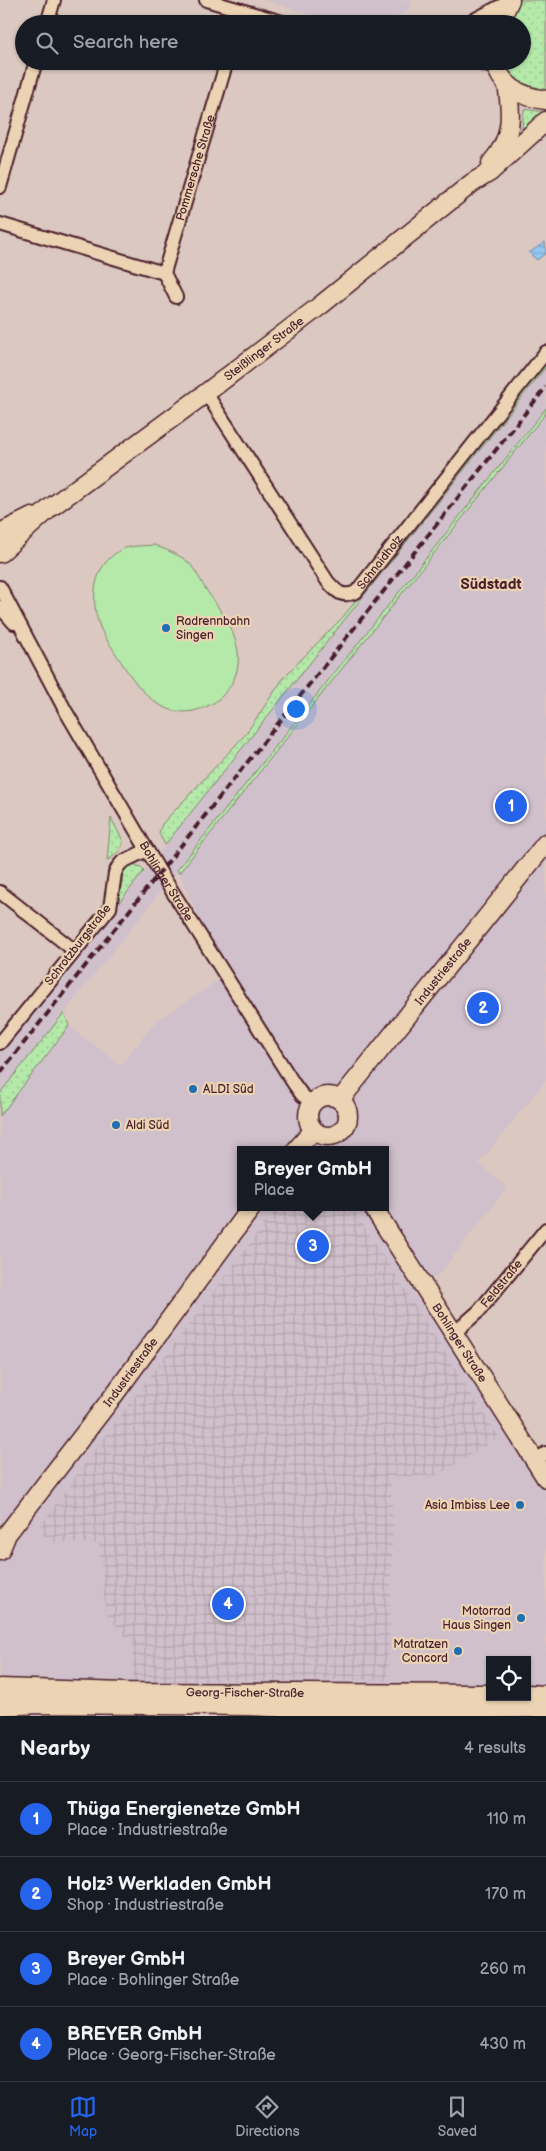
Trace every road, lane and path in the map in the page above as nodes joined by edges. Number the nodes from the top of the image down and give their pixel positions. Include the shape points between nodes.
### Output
1 (54, 0) edge
2 (206, 0) edge
3 (510, 0) edge
4 (242, 10) junction
5 (50, 15) edge
6 (241, 15) edge
7 (259, 15) edge
8 (482, 15) edge
9 (503, 15) edge
10 (33, 70) edge
11 (224, 70) edge
12 (499, 70) edge
13 (507, 84) junction
14 (546, 100) edge
15 (546, 121) edge
16 (472, 183) junction
17 (0, 186) edge
18 (0, 224) edge
19 (164, 274) junction
20 (176, 298) dead end
21 (546, 352) edge
22 (206, 393) junction
23 (50, 508) junction
24 (0, 533) edge
25 (0, 553) edge
26 (0, 587) edge
27 (0, 606) edge
28 (34, 649) junction
29 (546, 843) edge
30 (147, 850) junction
31 (0, 892) edge
32 (74, 952) junction
33 (0, 1043) edge
34 (340, 1100) junction
35 (312, 1103) junction
36 (313, 1131) junction
37 (337, 1142) edge
38 (300, 1146) edge
39 (249, 1211) edge
40 (376, 1211) edge
41 (546, 1229) edge
42 (453, 1334) junction
43 (541, 1457) edge
44 (546, 1478) edge
45 (3, 1536) edge
46 (0, 1552) edge
47 (0, 1688) edge
48 (531, 1694) edge
49 (486, 1695) edge
50 (546, 1695) edge
51 (0, 1706) edge
52 (397, 1706) edge
53 (546, 1708) edge

1 - 5 street
2 - 4 street
3 - 8 street
3 - 9 street
4 - 6 street
4 - 7 street
10 - 17 street
11 - 19 street, Pommersche Straße
12 - 13 street, Steißlinger Straße
13 - 14 street, Steißlinger Straße via 522,95
13 - 16 street, Steißlinger Straße via 511,118 508,133 500,154
15 - 16 street, Steißlinger Straße via 490,172
16 - 22 street, Steißlinger Straße
18 - 19 street
19 - 20 street
21 - 22 street, Schnaidholz via 356,592 349,595 342,595 328,582
22 - 23 street, Steißlinger Straße
23 - 24 street, Steißlinger Straße
23 - 25 street, Steißlinger Straße
26 - 28 street, Bohlinger Straße
27 - 28 street, Bohlinger Straße
28 - 30 street, Bohlinger Straße via 65,710
29 - 34 street, Industriestraße
30 - 32 street, Schrotzburgstraße via 118,867 110,908
30 - 35 street, Bohlinger Straße via 294,1084
31 - 32 street
32 - 33 street, Schrotzburgstraße
34 - 35 street via 325,1096
34 - 37 street via 346,1107 348,1120
35 - 36 street via 307,1115
36 - 37 street
36 - 38 street
39 - 45 street, Industriestraße via 111,1399
40 - 42 street, Bohlinger Straße
41 - 42 street, Feldstraße via 479,1311
42 - 43 street, Bohlinger Straße
43 - 44 street, Bohlinger Straße
45 - 46 street, Industriestraße
47 - 52 street, Georg-Fischer-Straße
48 - 50 street
49 - 52 street, Georg-Fischer-Straße
51 - 52 street, Georg-Fischer-Straße via 249,1706 345,1711
52 - 53 street, Georg-Fischer-Straße

